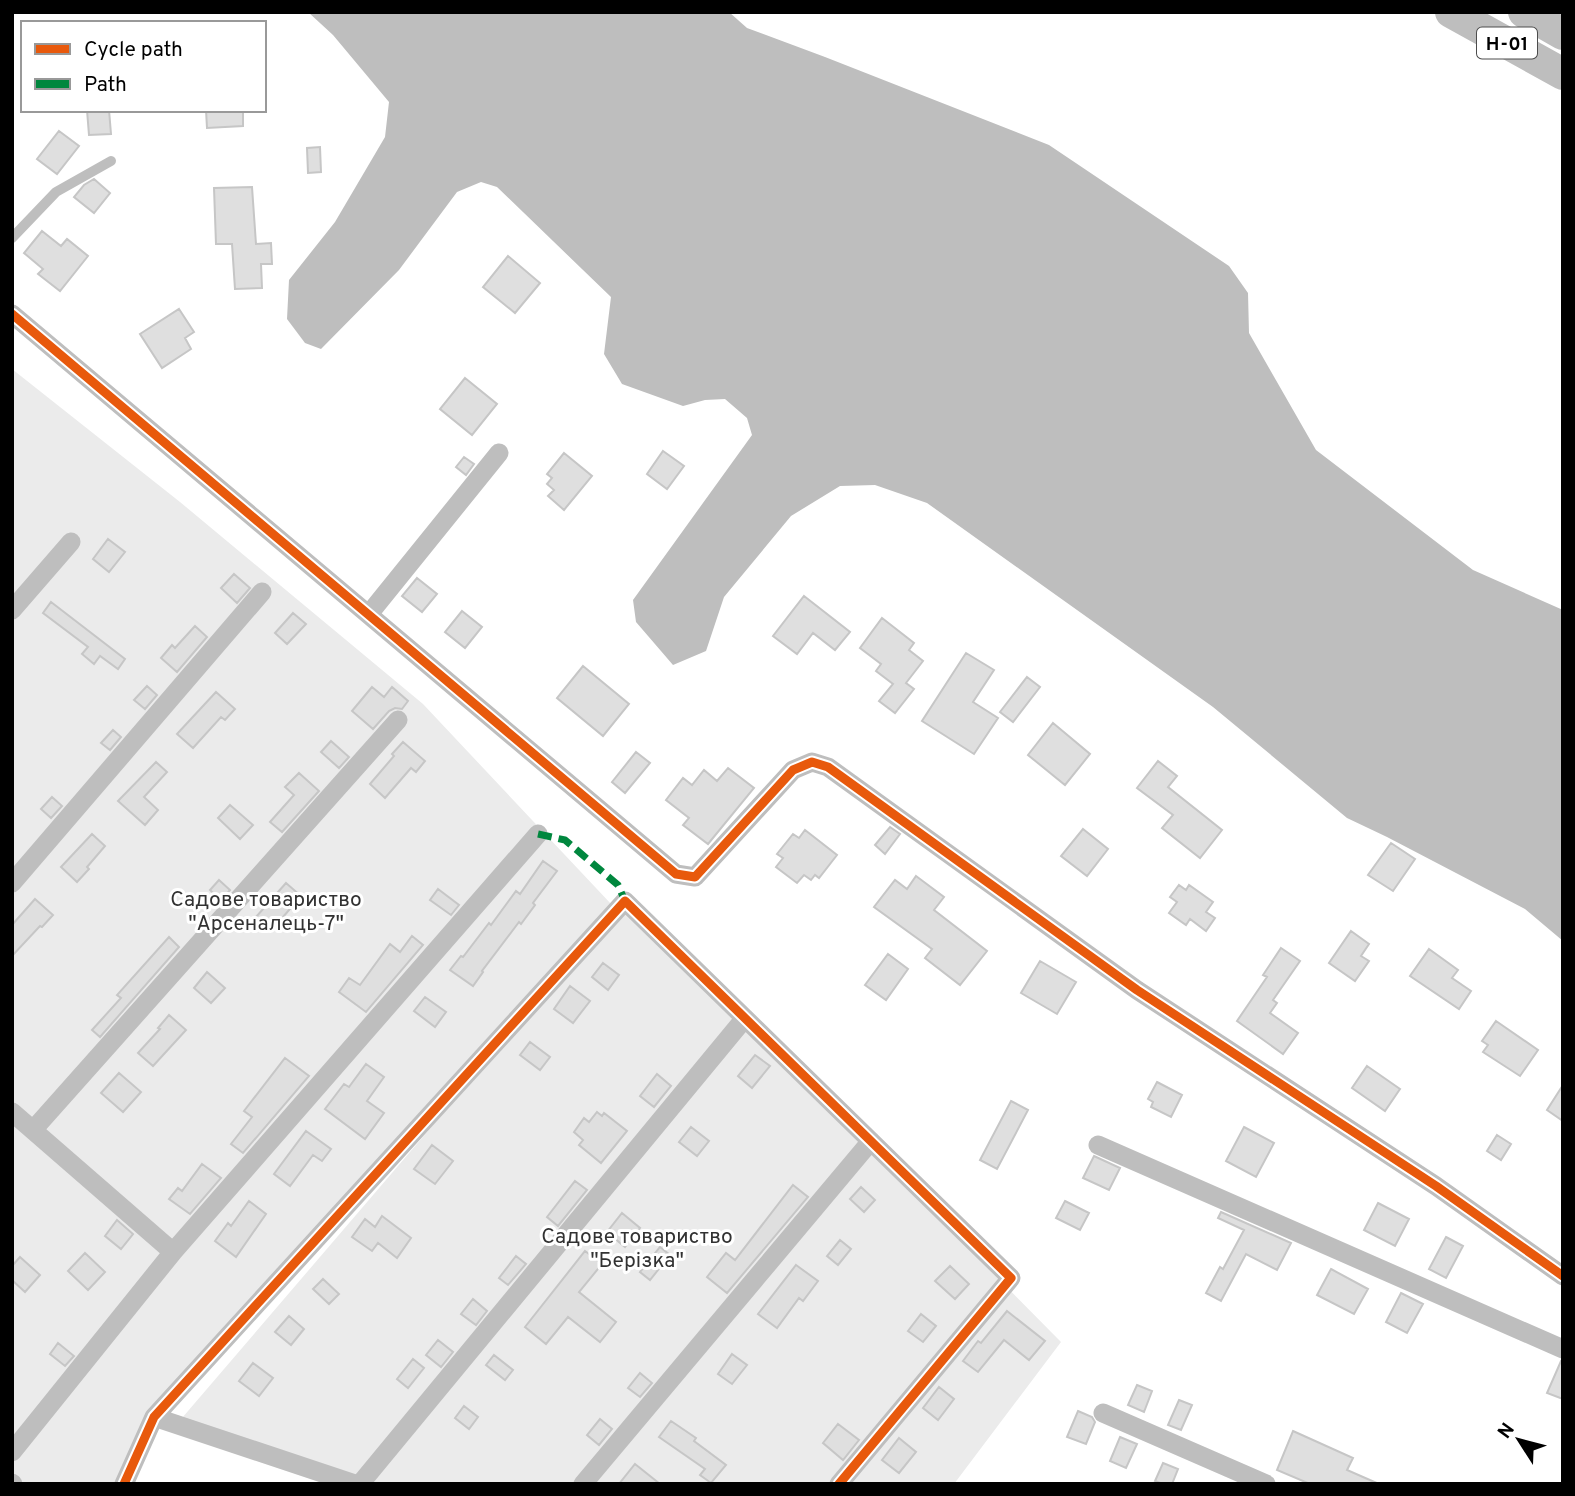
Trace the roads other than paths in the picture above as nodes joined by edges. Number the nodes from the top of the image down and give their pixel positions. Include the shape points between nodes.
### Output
1 (1451, 12) edge
2 (1524, 12) edge
3 (1563, 34) edge
4 (1563, 74) edge
5 (111, 161) dead end
6 (12, 238) edge
7 (12, 314) edge
8 (499, 453) dead end
9 (71, 542) dead end
10 (262, 592) dead end
11 (12, 610) edge
12 (369, 614) junction
13 (398, 720) dead end
14 (538, 834) dead end
15 (12, 883) edge
16 (745, 1018) junction
17 (12, 1112) edge
18 (33, 1130) junction
19 (871, 1141) junction
20 (1098, 1145) dead end
21 (173, 1252) junction
22 (1563, 1276) edge
23 (1563, 1349) edge
24 (1104, 1413) dead end
25 (154, 1417) junction
26 (12, 1452) edge
27 (124, 1484) edge
28 (357, 1484) edge
29 (583, 1484) edge
30 (839, 1484) edge
31 (1266, 1484) edge

1 - 4 main road, Н-01
2 - 3 main road, Н-01
5 - 6 lane via 56,192
7 - 12 street
8 - 12 street
9 - 11 street
10 - 15 street
12 - 22 street via 676,874 695,877 793,770 812,762 828,767 1137,990 1436,1186
13 - 18 street
14 - 21 street
16 - 19 street
16 - 25 street via 625,901
16 - 28 street
17 - 18 street
18 - 21 street
19 - 29 street
19 - 30 street via 1011,1278
20 - 23 street
21 - 26 street
24 - 31 street
25 - 27 street
25 - 28 street

